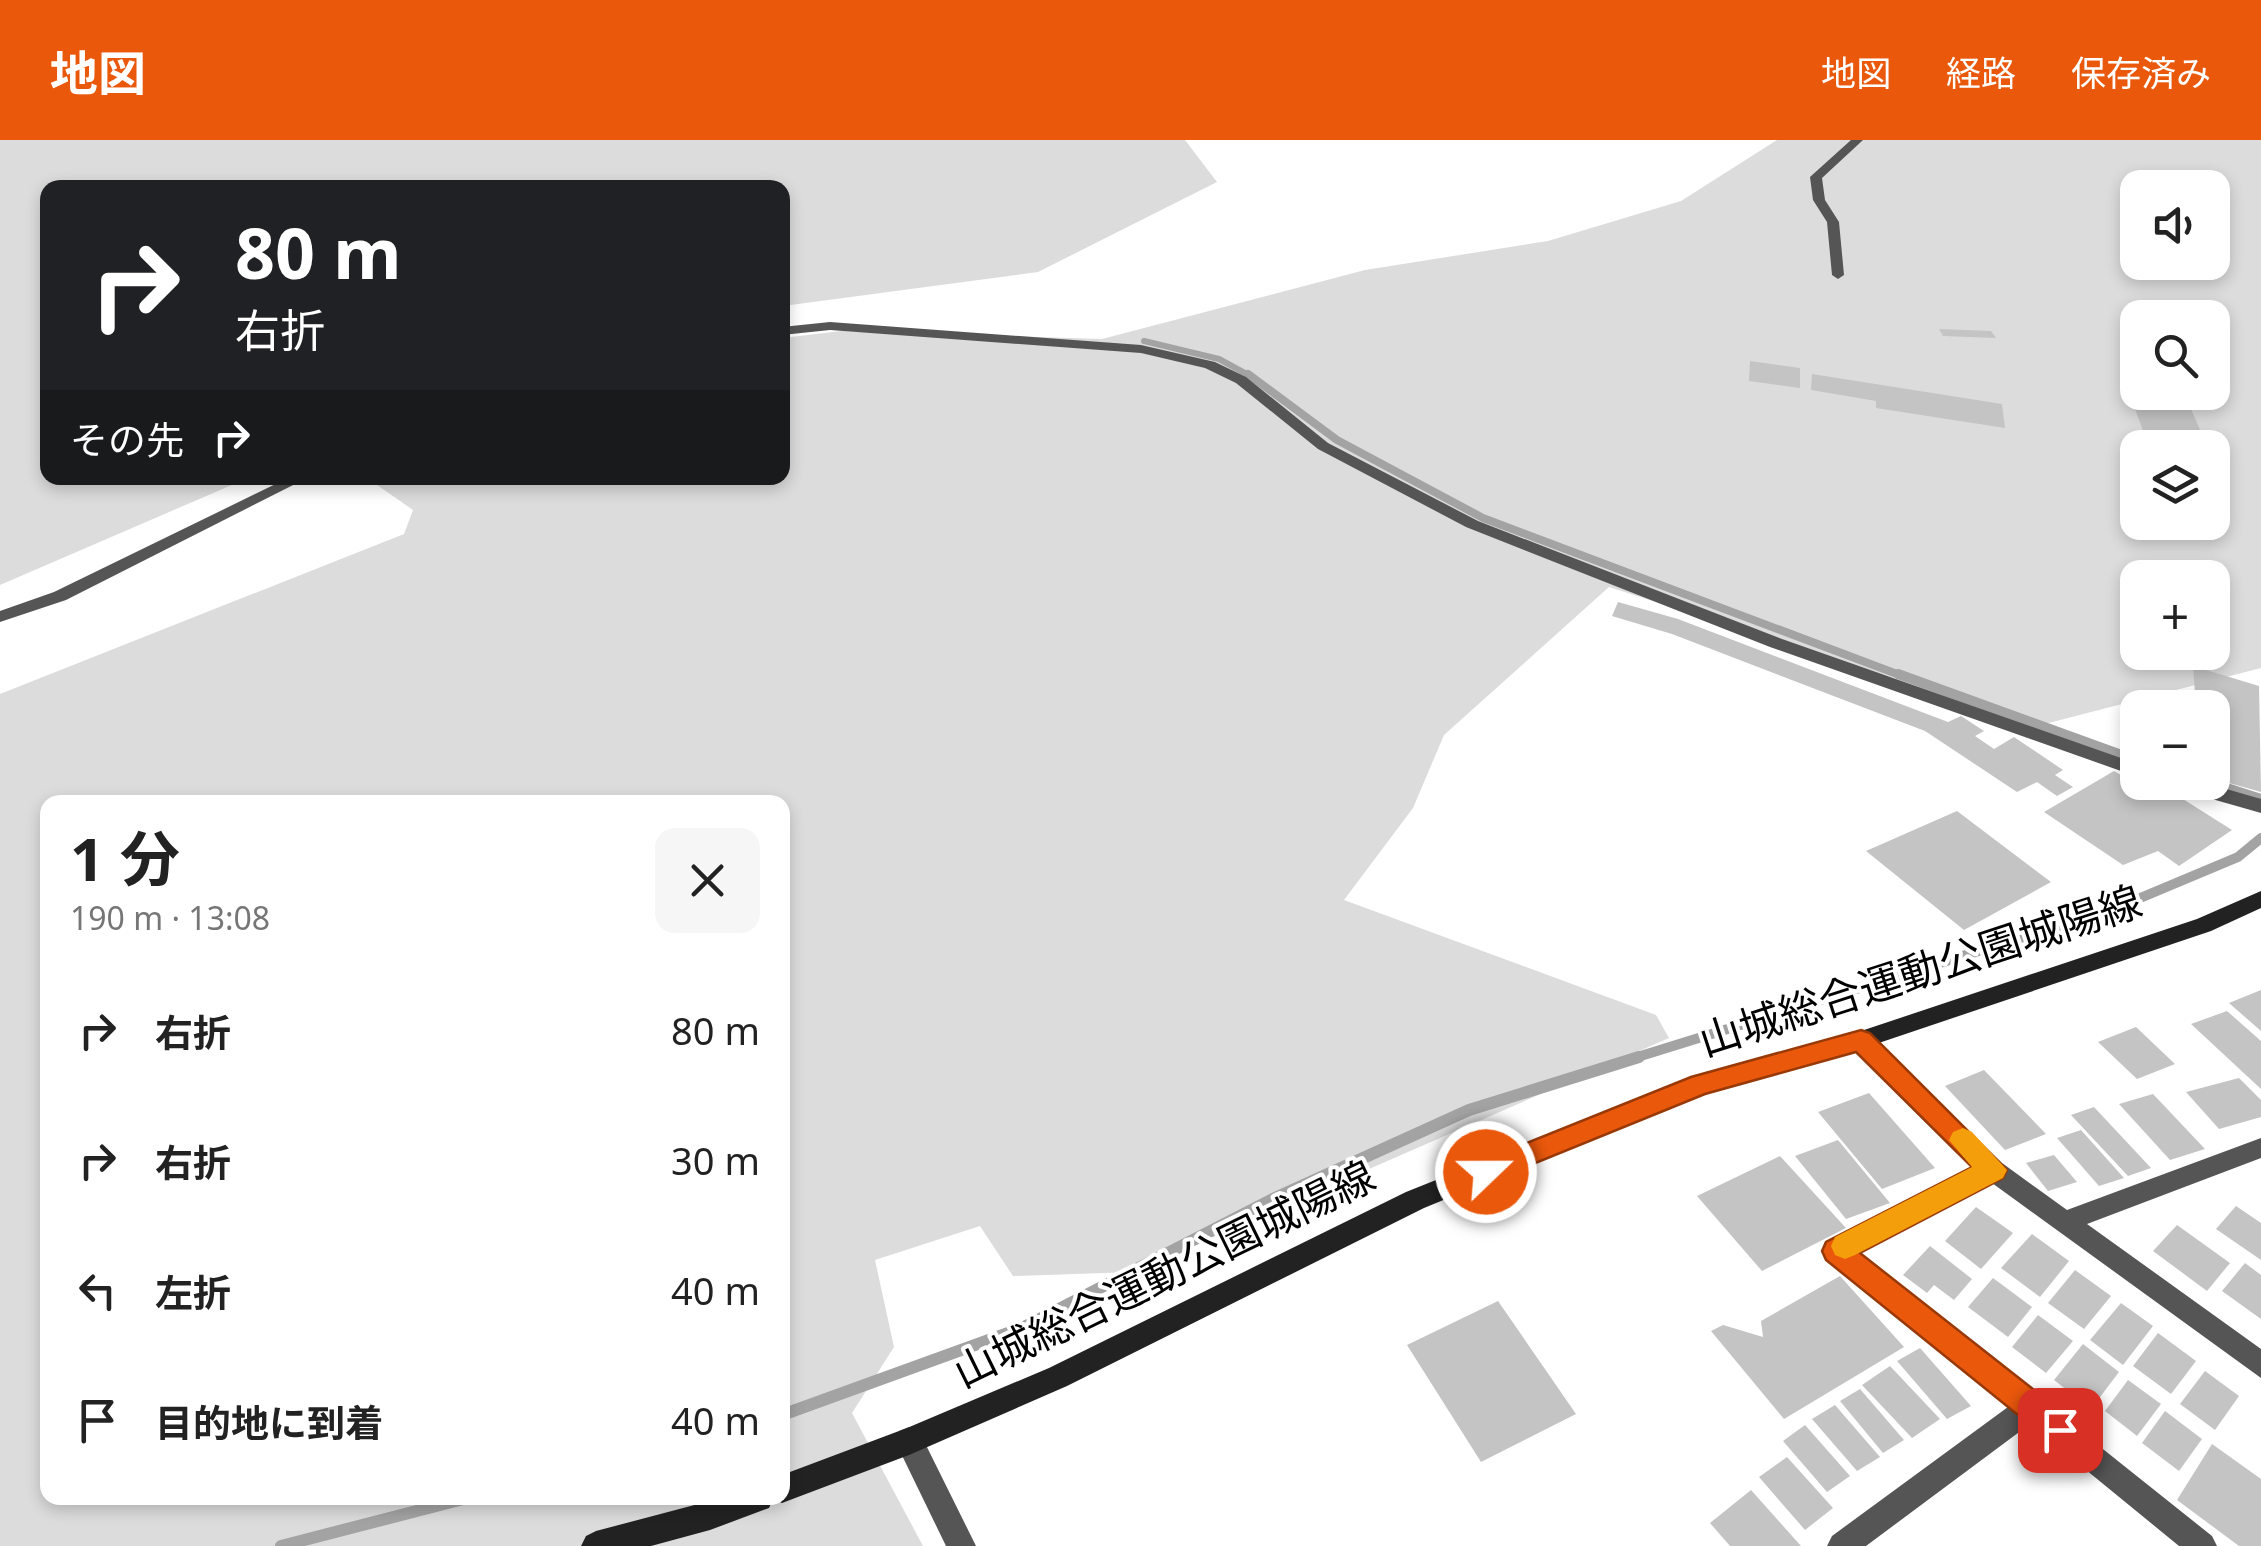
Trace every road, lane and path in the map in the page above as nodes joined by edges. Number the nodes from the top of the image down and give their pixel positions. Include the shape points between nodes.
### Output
1 (1858, 140) edge
2 (1838, 275) dead end
3 (790, 330) edge
4 (285, 485) edge
5 (0, 616) edge
6 (2120, 765) edge
7 (2230, 797) edge
8 (2261, 806) edge
9 (2261, 899) edge
10 (1861, 1040) junction
11 (2261, 1148) edge
12 (1993, 1170) junction
13 (2064, 1222) junction
14 (2261, 1365) edge
15 (2032, 1406) junction
16 (909, 1442) junction
17 (790, 1486) edge
18 (735, 1505) edge
19 (596, 1546) edge
20 (961, 1546) edge
21 (1842, 1546) edge
22 (2202, 1546) edge

1 - 2 street via 1816,178 1819,200 1834,222
3 - 6 street via 830,326 1141,349 1196,360 1242,380 1323,446 1472,524 1776,643
4 - 5 street via 60,596
7 - 8 street
9 - 10 main road, 山城総合運動公園城陽線 via 2204,925
10 - 12 street
10 - 16 main road, 山城総合運動公園城陽線 via 1701,1084 1415,1200 1058,1378
11 - 13 street
12 - 13 street
12 - 15 street via 1836,1251
13 - 14 street
15 - 21 street
15 - 22 street
16 - 17 main road, 山城総合運動公園城陽線
16 - 20 street
18 - 19 main road

